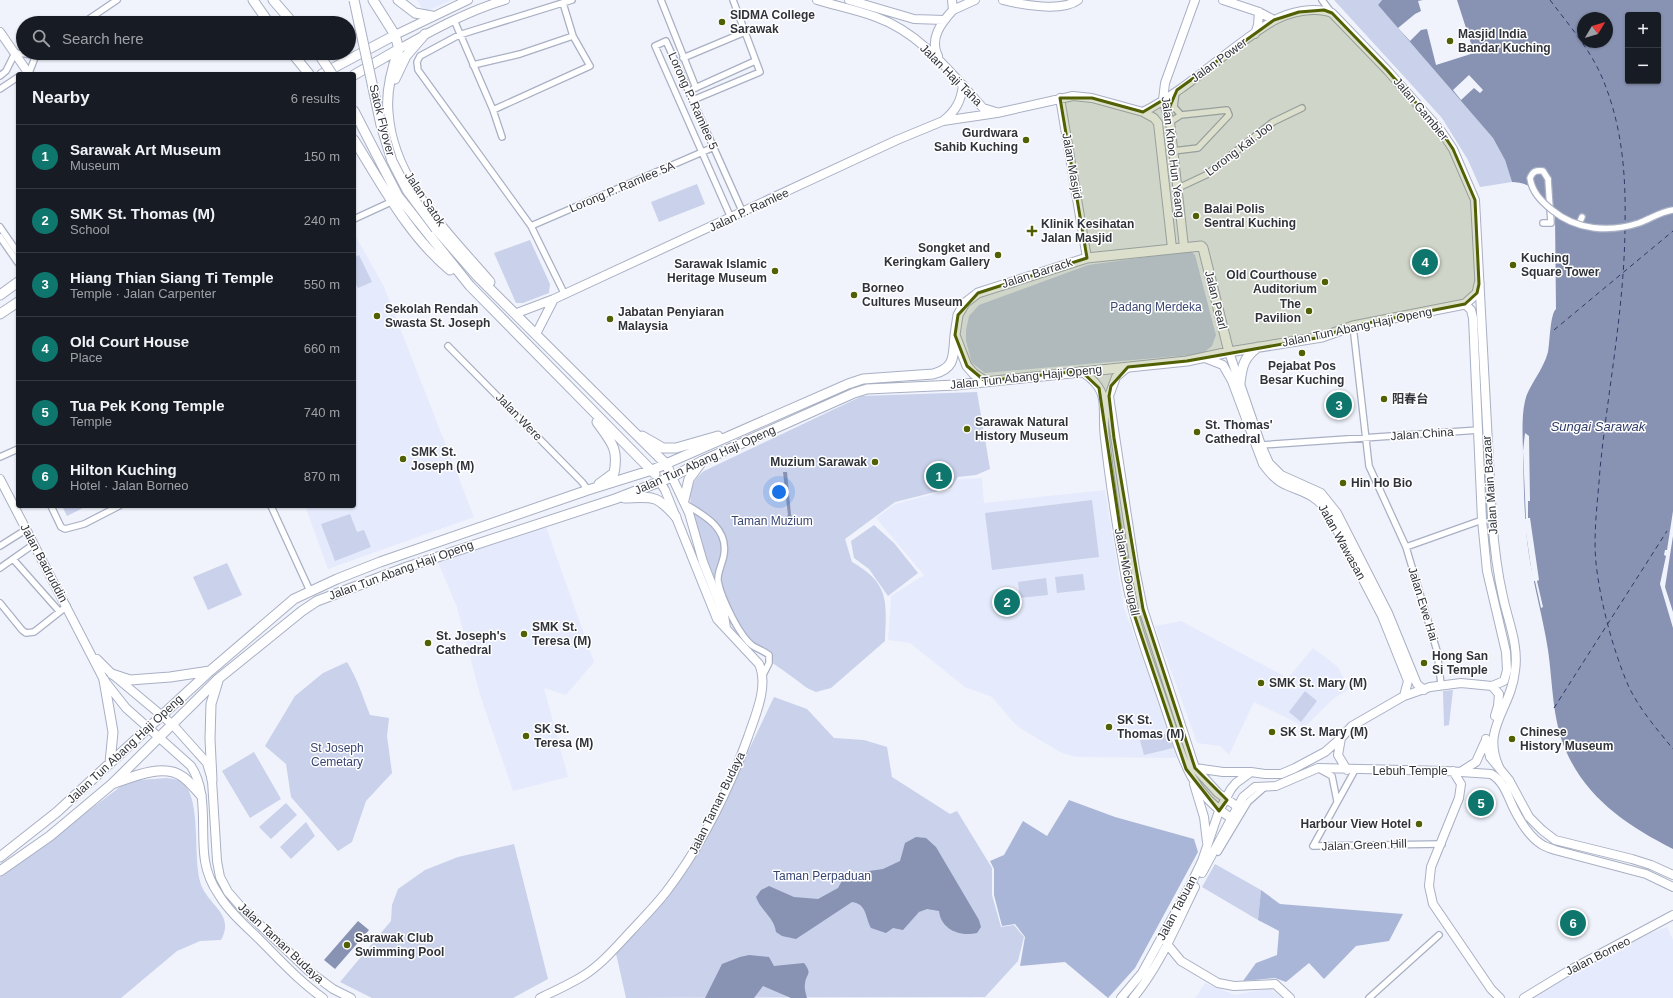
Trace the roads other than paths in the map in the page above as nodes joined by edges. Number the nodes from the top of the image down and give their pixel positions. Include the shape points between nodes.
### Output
1 (117, 0) edge
2 (252, 0) edge
3 (273, 0) edge
4 (354, 0) edge
5 (373, 0) edge
6 (398, 0) edge
7 (468, 0) edge
8 (505, 0) edge
9 (572, 0) edge
10 (661, 0) edge
11 (733, 0) edge
12 (817, 0) edge
13 (849, 0) edge
14 (952, 0) edge
15 (975, 0) edge
16 (1003, 0) edge
17 (1078, 0) edge
18 (1195, 0) edge
19 (1223, 0) edge
20 (1322, 0) edge
21 (562, 2) junction
22 (953, 10) junction
23 (1259, 12) junction
24 (1332, 13) junction
25 (93, 16) edge
26 (264, 16) edge
27 (287, 16) edge
28 (432, 16) junction
29 (454, 20) junction
30 (944, 20) junction
31 (1274, 20) junction
32 (0, 32) edge
33 (744, 32) junction
34 (426, 34) junction
35 (1255, 34) junction
36 (395, 35) junction
37 (459, 35) junction
38 (573, 36) junction
39 (399, 49) junction
40 (15, 53) joint
41 (356, 56) edge
42 (683, 58) junction
43 (19, 60) edge
44 (34, 60) edge
45 (298, 60) edge
46 (323, 60) edge
47 (348, 60) edge
48 (755, 61) junction
49 (941, 63) junction
50 (473, 65) junction
51 (26, 72) edge
52 (28, 72) edge
53 (307, 72) edge
54 (326, 72) edge
55 (331, 72) edge
56 (356, 73) edge
57 (0, 76) edge
58 (16, 78) edge
59 (1165, 83) junction
60 (963, 86) junction
61 (696, 88) junction
62 (0, 89) edge
63 (1177, 90) junction
64 (689, 91) junction
65 (388, 95) junction
66 (1060, 98) junction
67 (693, 100) junction
68 (1163, 100) junction
69 (1302, 108) dead end
70 (493, 110) junction
71 (1143, 112) junction
72 (997, 113) junction
73 (356, 115) edge
74 (1181, 115) junction
75 (943, 121) junction
76 (1170, 122) junction
77 (502, 136) dead end
78 (356, 143) edge
79 (714, 148) junction
80 (1173, 151) junction
81 (702, 153) junction
82 (1176, 190) junction
83 (391, 202) junction
84 (1673, 210) edge
85 (743, 213) junction
86 (1582, 217) dead end
87 (356, 218) edge
88 (731, 218) junction
89 (1543, 223) dead end
90 (1579, 224) junction
91 (531, 226) junction
92 (0, 227) edge
93 (436, 229) joint
94 (0, 237) edge
95 (1184, 247) junction
96 (1172, 248) junction
97 (1203, 248) joint
98 (16, 249) edge
99 (1087, 258) junction
100 (16, 260) edge
101 (16, 283) edge
102 (1479, 284) junction
103 (470, 286) junction
104 (0, 294) edge
105 (565, 295) junction
106 (554, 300) junction
107 (16, 303) edge
108 (1465, 304) junction
109 (518, 313) junction
110 (0, 314) edge
111 (525, 324) junction
112 (1353, 326) junction
113 (536, 334) junction
114 (955, 335) junction
115 (448, 346) dead end
116 (1258, 347) junction
117 (1229, 352) junction
118 (1205, 358) junction
119 (1128, 367) junction
120 (1081, 371) junction
121 (985, 381) junction
122 (1240, 382) junction
123 (584, 403) junction
124 (752, 426) junction
125 (630, 430) junction
126 (1479, 430) junction
127 (1365, 438) junction
128 (1261, 445) junction
129 (16, 450) edge
130 (0, 457) edge
131 (702, 461) junction
132 (666, 464) junction
133 (652, 470) junction
134 (672, 477) junction
135 (0, 479) edge
136 (660, 482) junction
137 (588, 490) junction
138 (615, 499) junction
139 (685, 502) junction
140 (52, 508) edge
141 (115, 508) edge
142 (272, 508) edge
143 (676, 517) junction
144 (1482, 520) junction
145 (26, 529) junction
146 (34, 544) junction
147 (0, 546) edge
148 (1406, 547) junction
149 (13, 559) junction
150 (0, 568) edge
151 (310, 591) junction
152 (0, 603) edge
153 (67, 606) junction
154 (59, 611) junction
155 (726, 628) junction
156 (210, 671) junction
157 (763, 675) junction
158 (108, 677) junction
159 (218, 679) junction
160 (1441, 684) junction
161 (1492, 686) junction
162 (1424, 690) junction
163 (1404, 696) junction
164 (1507, 699) junction
165 (1498, 706) junction
166 (161, 715) junction
167 (173, 725) junction
168 (146, 728) junction
169 (1342, 738) junction
170 (159, 739) junction
171 (1486, 739) junction
172 (110, 763) junction
173 (1195, 768) junction
174 (1318, 768) junction
175 (1500, 769) junction
176 (1351, 770) junction
177 (1453, 771) junction
178 (1462, 771) junction
179 (1251, 772) junction
180 (212, 780) junction
181 (1193, 782) junction
182 (112, 784) junction
183 (1265, 786) junction
184 (201, 795) junction
185 (1227, 800) junction
186 (1337, 801) junction
187 (1238, 807) junction
188 (1219, 811) junction
189 (1231, 818) junction
190 (1442, 844) junction
191 (1208, 845) junction
192 (1211, 856) junction
193 (0, 857) edge
194 (0, 872) edge
195 (1673, 875) edge
196 (1673, 887) edge
197 (1673, 915) edge
198 (1439, 935) dead end
199 (1167, 944) junction
200 (323, 998) edge
201 (351, 998) edge
202 (540, 998) edge
203 (1122, 998) edge
204 (1133, 998) edge
205 (1290, 998) edge
206 (1369, 998) edge
207 (1500, 998) edge
208 (1524, 998) edge

1 - 25 street
2 - 26 main road
3 - 27 main road
4 - 93 main road, Satok Flyover, bridge via 381,125 392,161 407,190
5 - 36 main road
6 - 28 main road via 414,13
7 - 28 main road
8 - 29 main road
9 - 21 street
10 - 42 street
11 - 33 street
12 - 49 main road, Jalan Haji Taha via 876,17 894,26 924,46
13 - 30 main road via 914,19
14 - 22 main road
15 - 22 main road
16 - 17 main road via 1025,5 1055,6 1065,6
18 - 59 main road, Jalan Khoo Hun Yeang
19 - 23 main road
20 - 24 street
21 - 37 street
21 - 38 street
22 - 30 main road
23 - 31 main road
23 - 35 main road
24 - 31 main road via 1314,10
24 - 102 main road, Jalan Gambier via 1387,70 1441,131 1453,149 1475,200
28 - 36 main road
29 - 34 main road
29 - 37 street
30 - 49 main road via 936,33 934,48
31 - 35 main road, Jalan Power
32 - 40 main road
33 - 42 street
33 - 48 street
34 - 39 main road
34 - 65 main road via 406,56
35 - 63 main road, Jalan Power
36 - 39 main road
36 - 41 main road
37 - 50 street
37 - 91 street via 420,56 417,62 418,70
38 - 50 street via 520,54
38 - 70 street via 590,66
39 - 56 main road
39 - 65 main road, Jalan Satok
40 - 57 street via 6,71
42 - 61 street
43 - 51 main road
44 - 52 street
45 - 53 main road
46 - 55 main road, bridge
47 - 54 main road
48 - 61 street
48 - 67 street via 760,72
49 - 60 main road, Jalan Haji Taha
50 - 70 street
58 - 62 street
59 - 63 main road via 1170,90
59 - 68 main road, Jalan Khoo Hun Yeang
60 - 72 main road, Jalan Haji Taha via 983,108
60 - 75 main road, Jalan P. Ramlee via 962,97 954,112
61 - 64 street
63 - 68 main road, Jalan Power
63 - 74 street via 1174,107
64 - 67 street, Lorong P. Ramlee 5
64 - 81 street, Lorong P. Ramlee 5 via 666,42 655,46
65 - 109 main road, Jalan Satok via 394,143 401,163 424,202
66 - 71 main road, Jalan P. Ramlee via 1092,98
66 - 72 main road, Jalan P. Ramlee
66 - 99 main road, Jalan Masjid
67 - 79 street, Lorong P. Ramlee 5
68 - 71 main road, Jalan Power
68 - 76 main road, Jalan Khoo Hun Yeang
69 - 82 street, Lorong Kai Joo via 1273,122 1206,174
70 - 77 street
71 - 96 main road, Jalan Khoo Hun Yeang via 1154,118 1158,124
72 - 75 main road, Jalan P. Ramlee
73 - 103 main road, Jalan Satok via 398,196
74 - 76 street
74 - 80 street via 1227,110 1229,115 1198,148
75 - 85 main road, Jalan P. Ramlee
76 - 80 main road, Jalan Khoo Hun Yeang
78 - 83 main road, Jalan Satok
79 - 81 street, Lorong P. Ramlee 5A
79 - 85 street, Lorong P. Ramlee 5
80 - 82 main road, Jalan Khoo Hun Yeang
81 - 88 street, Lorong P. Ramlee 5
81 - 91 street, Lorong P. Ramlee 5A
82 - 95 main road, Jalan Khoo Hun Yeang
83 - 87 street
83 - 103 main road, Jalan Satok via 422,242
84 - 90 street, bridge via 1625,227 1605,229
85 - 88 main road, Jalan P. Ramlee
86 - 90 street
88 - 105 main road, Jalan P. Ramlee
89 - 90 street, bridge via 1551,223 1550,208 1549,201 1548,179 1543,171 1538,170 1531,174 1530,178 1531,185 1541,201 1547,206 1553,211 1560,216
91 - 105 street
92 - 98 street
93 - 111 main road, Jalan Satok via 477,276
94 - 100 street
95 - 96 main road, Jalan Barrack
95 - 97 main road, Jalan Barrack via 1200,245
96 - 99 main road, Jalan Barrack
97 - 117 main road, Jalan Pearl
99 - 114 main road, Jalan Barrack via 978,293 965,303 958,315
101 - 104 main road
102 - 108 main road via 1477,293
102 - 164 main road, Jalan Main Bazaar via 1492,518 1497,568 1515,647 1515,671
103 - 123 main road, Jalan Satok
105 - 106 main road, Jalan P. Ramlee
106 - 109 main road, Jalan P. Ramlee
106 - 113 main road
107 - 110 main road
108 - 112 main road, Jalan Tun Abang Haji Openg
108 - 126 main road, Jalan Main Bazaar via 1474,318
109 - 111 main road, Jalan Satok
111 - 113 main road, Jalan Satok
112 - 116 main road, Jalan Tun Abang Haji Openg via 1322,337
112 - 127 street, Jalan Ewe Hai
113 - 125 main road, Jalan Satok
114 - 121 main road, Jalan Barrack via 967,366
114 - 124 main road, Jalan Tun Abang Haji Openg via 950,366 943,372 863,379
115 - 137 street, Jalan Were
116 - 117 main road, Jalan Tun Abang Haji Openg
116 - 122 main road via 1244,360
117 - 118 main road, Jalan Tun Abang Haji Openg
117 - 122 main road, Jalan Wawasan
118 - 119 main road, Jalan Tun Abang Haji Openg
118 - 163 main road, Jalan Wawasan via 1223,365 1232,381 1263,464 1272,475 1286,485 1304,491 1326,509 1382,616 1408,682
119 - 120 main road, Jalan Tun Abang Haji Openg
119 - 173 main road, Jalan McDougall via 1116,378 1109,396 1135,569 1143,609
120 - 121 main road, Jalan Tun Abang Haji Openg
120 - 181 main road, Jalan McDougall via 1091,378 1103,398 1106,444 1132,608 1186,769
121 - 131 main road, Jalan Tun Abang Haji Openg via 956,385 867,389
122 - 128 main road, Jalan Wawasan
123 - 133 main road, Jalan Satok
123 - 137 main road via 614,446 617,456 614,473
124 - 125 main road via 676,448 663,448
124 - 132 main road, Jalan Tun Abang Haji Openg
125 - 132 main road, Jalan Satok
126 - 127 street, Jalan China
126 - 144 main road, Jalan Main Bazaar
127 - 128 street, Jalan China
127 - 148 street, Jalan Ewe Hai via 1370,469
128 - 162 main road, Jalan Wawasan via 1274,470 1321,493 1337,513 1388,613 1417,684
129 - 130 street
131 - 134 main road, Jalan Tun Abang Haji Openg
131 - 139 main road via 689,479
132 - 133 main road, Jalan Tun Abang Haji Openg
132 - 134 main road
133 - 136 main road
133 - 137 main road, Jalan Tun Abang Haji Openg
134 - 136 main road, Jalan Tun Abang Haji Openg
134 - 139 main road
135 - 145 main road, Jalan Badruddin
136 - 138 main road, Jalan Tun Abang Haji Openg
136 - 143 main road
137 - 151 main road, Jalan Tun Abang Haji Openg via 380,562
138 - 143 main road via 657,498
138 - 159 main road, Jalan Tun Abang Haji Openg via 458,549 316,601
139 - 155 main road via 702,562 724,615
139 - 157 street via 708,517 719,529 724,543 718,579 720,588 746,639 768,655 769,663
140 - 141 street via 65,529
142 - 151 street
143 - 155 main road via 717,619
144 - 148 street
144 - 161 main road, Jalan Main Bazaar via 1487,571 1506,652 1505,678 1500,684
145 - 146 main road, Jalan Badruddin
145 - 147 street
146 - 149 street
146 - 153 main road, Jalan Badruddin
148 - 160 street, Jalan Ewe Hai via 1437,651
149 - 150 street
149 - 154 street
151 - 156 main road, Jalan Tun Abang Haji Openg via 294,599
152 - 154 street via 26,633 34,632
153 - 154 street
153 - 158 main road, Jalan Badruddin via 88,647
155 - 157 main road via 757,662
156 - 158 main road via 130,680
156 - 166 main road, Jalan Tun Abang Haji Openg
157 - 202 main road, Jalan Taman Budaya via 755,718 742,755 708,827 666,893 606,958 584,975
158 - 166 main road, Jalan Badruddin
158 - 168 main road, Jalan Badruddin via 126,708
158 - 172 main road via 113,732
159 - 167 main road, Jalan Tun Abang Haji Openg
159 - 180 main road via 211,704
160 - 161 main road
160 - 162 main road
161 - 165 main road via 1499,694
162 - 163 main road
163 - 169 main road via 1352,726
164 - 165 main road
164 - 175 main road, Jalan Main Bazaar via 1492,741 1494,757
165 - 171 main road
166 - 167 main road, Jalan Badruddin
166 - 168 main road, Jalan Tun Abang Haji Openg
167 - 170 main road, Jalan Tun Abang Haji Openg
167 - 180 main road, Jalan Taman Budaya via 207,763
168 - 170 main road, Jalan Badruddin
168 - 172 main road, Jalan Tun Abang Haji Openg
169 - 176 main road via 1338,755
169 - 179 main road via 1309,761 1281,774
170 - 182 main road, Jalan Tun Abang Haji Openg
170 - 184 main road, Jalan Taman Budaya via 191,766 198,778
171 - 175 main road via 1490,757
171 - 178 main road via 1476,762
172 - 193 main road, Jalan Tun Abang Haji Openg via 57,812
173 - 179 main road
173 - 185 main road, Jalan McDougall
174 - 176 main road, Lebuh Temple
174 - 183 main road, Jalan Tabuan via 1276,786
174 - 186 street via 1332,776
175 - 195 main road via 1529,816 1556,840 1639,861
176 - 177 main road, Lebuh Temple
176 - 186 street, Jalan Green Hill
177 - 178 main road, Lebuh Temple
177 - 190 main road via 1462,784
178 - 196 main road, Lebuh Temple via 1496,776 1504,786 1515,811 1541,844 1646,874
179 - 185 main road, Jalan Tabuan via 1236,783
180 - 201 main road, Jalan Taman Budaya via 217,861 220,877 228,892 310,972 333,989
181 - 188 main road, Jalan McDougall
181 - 191 main road via 1204,817
182 - 184 main road via 158,771 171,772 182,776
182 - 194 main road, Jalan Tun Abang Haji Openg via 50,836
183 - 187 main road, Jalan Tabuan via 1255,787 1243,797
183 - 192 street via 1248,802 1216,854
184 - 200 main road, Jalan Taman Budaya via 205,862 218,894 265,946 312,991
185 - 187 main road, Jalan McDougall
185 - 188 main road, Jalan Tabuan
186 - 190 street, Jalan Green Hill via 1313,846
187 - 189 main road, Jalan Tabuan
188 - 189 main road, Jalan McDougall
188 - 191 main road, Jalan Tabuan
189 - 192 main road, Jalan Tabuan
190 - 207 main road via 1430,874 1429,886 1433,904 1491,989
191 - 203 main road, Jalan Tabuan via 1191,884 1152,956
192 - 199 main road, Jalan Tabuan
197 - 208 main road, Jalan Borneo via 1570,970
198 - 206 street
199 - 204 main road, Jalan Tabuan via 1146,982
199 - 205 main road via 1181,961 1218,983 1234,986 1275,984

